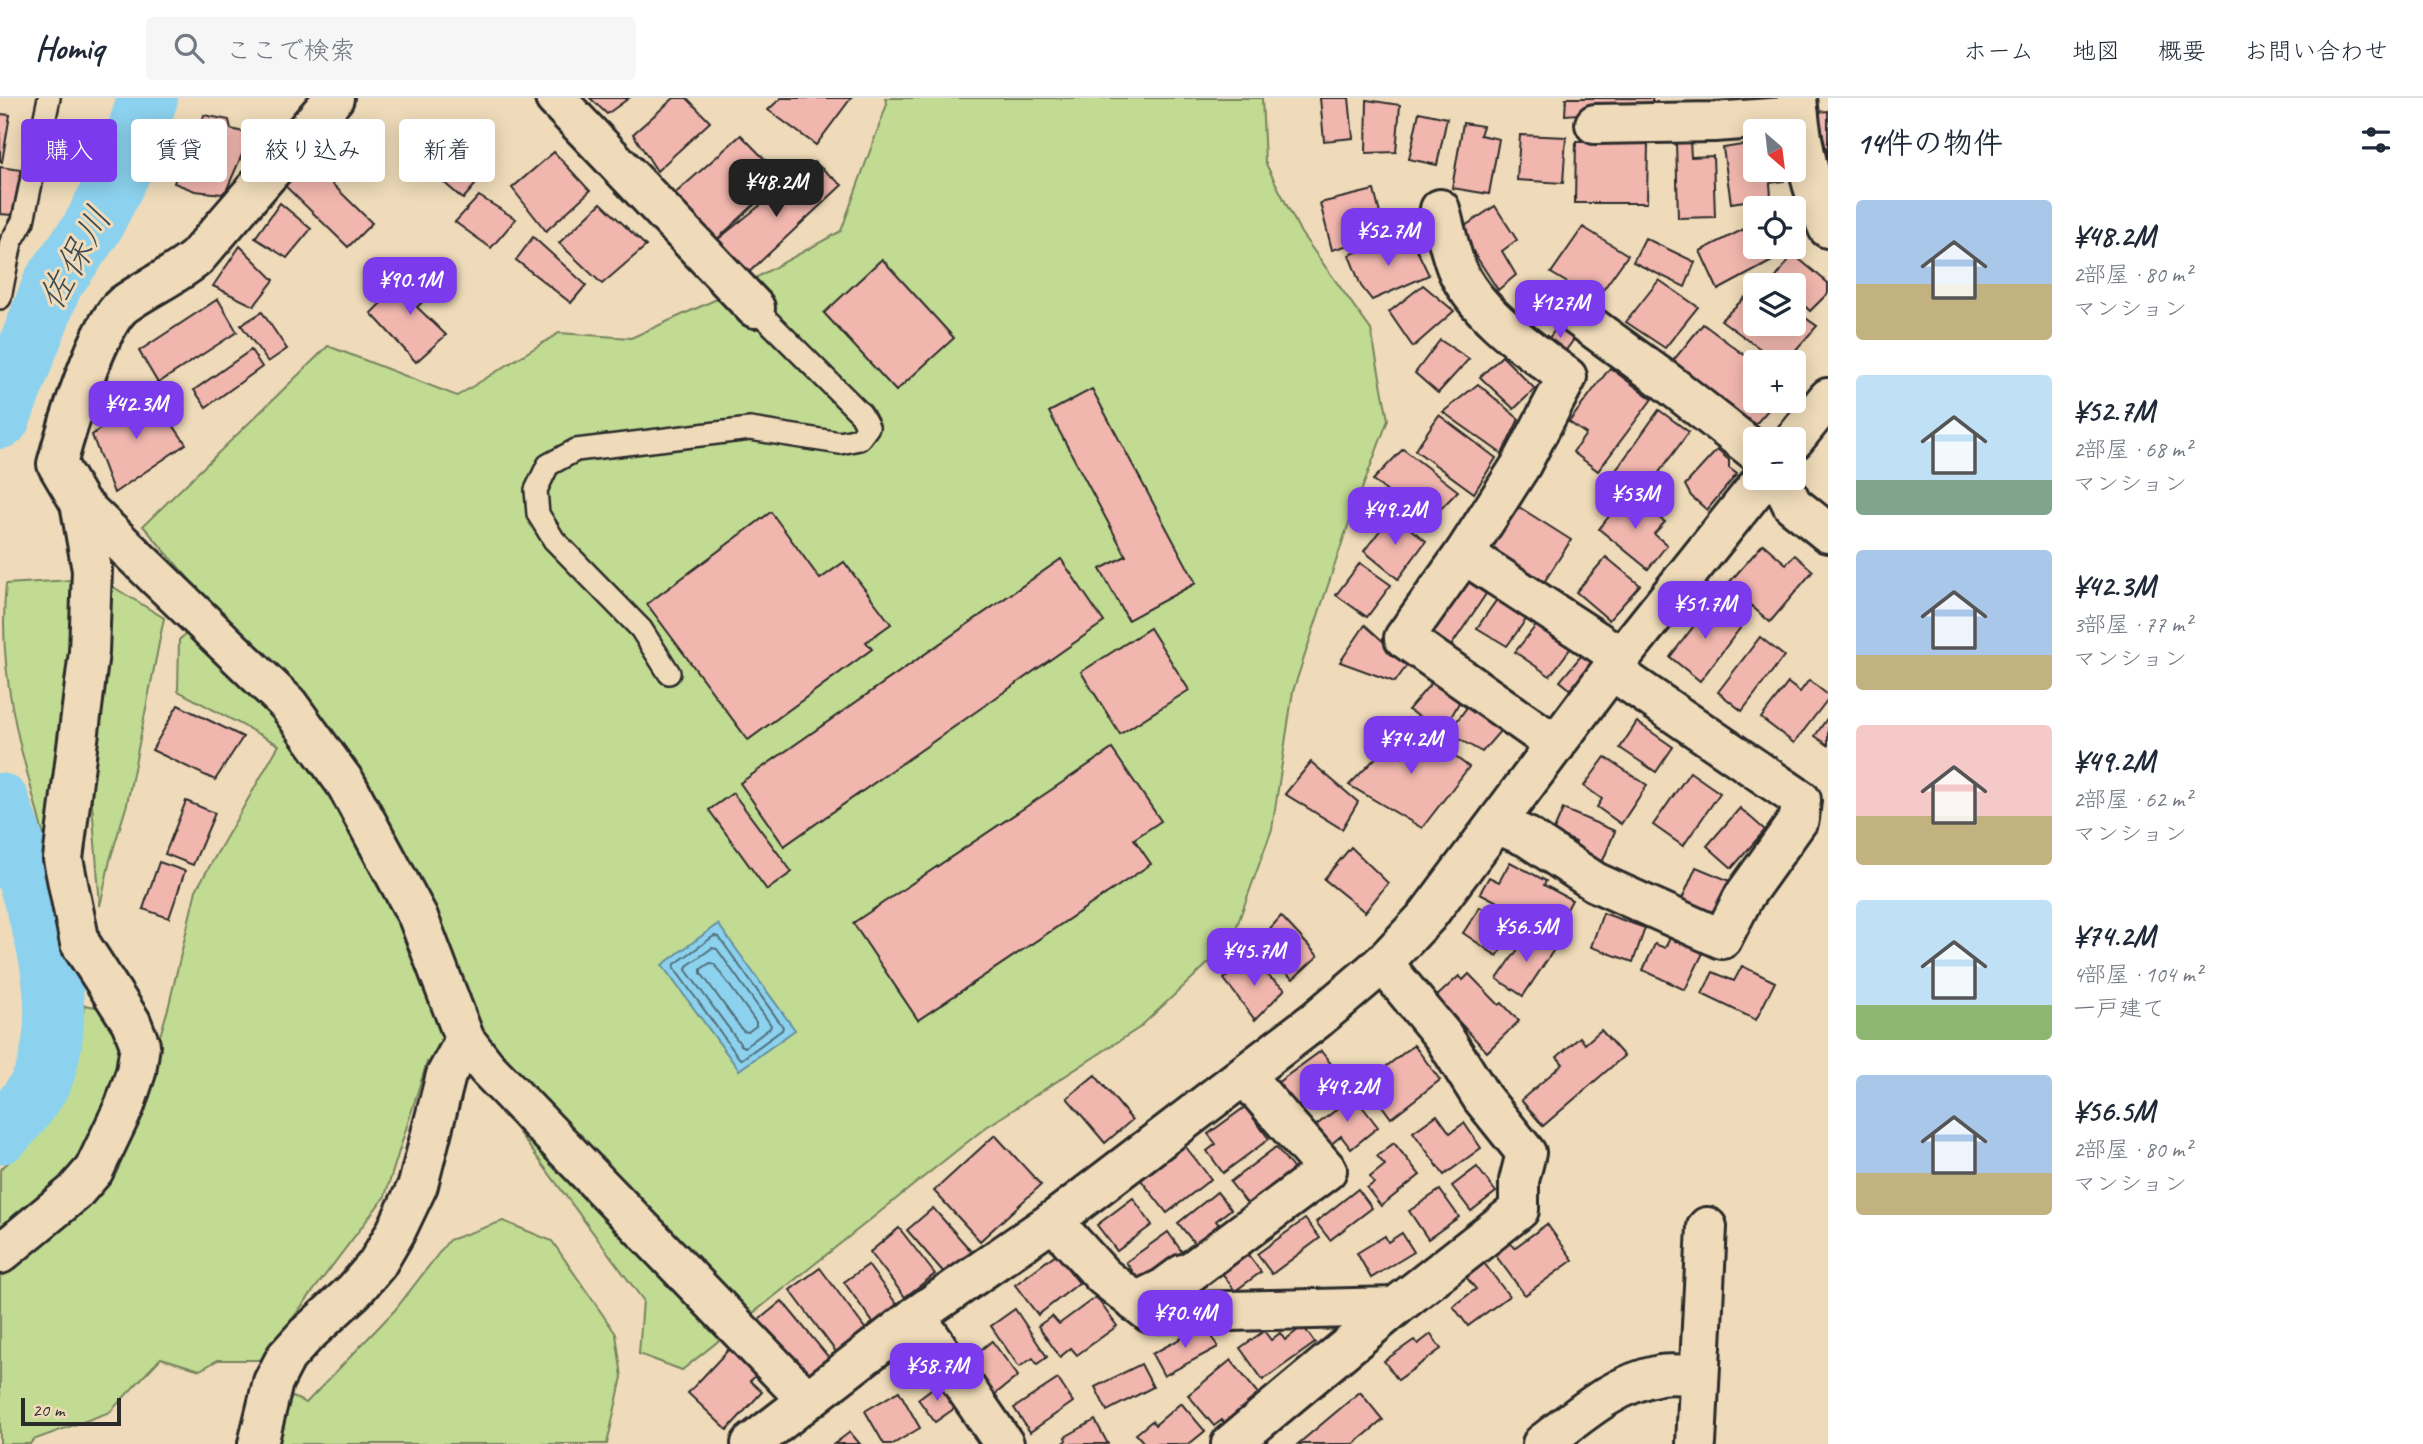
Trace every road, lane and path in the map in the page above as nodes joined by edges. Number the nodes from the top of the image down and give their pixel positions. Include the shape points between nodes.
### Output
1 (49, 98) edge
2 (334, 98) edge
3 (555, 98) edge
4 (1798, 107) edge
5 (1595, 124) dead end
6 (1440, 209) dead end
7 (1828, 228) edge
8 (0, 298) edge
9 (1563, 306) dead end
10 (755, 308) joint
11 (1828, 398) edge
12 (1805, 427) edge
13 (1743, 442) edge
14 (1754, 490) edge
15 (1786, 490) edge
16 (80, 503) junction
17 (1828, 533) edge
18 (1464, 554) junction
19 (1616, 663) junction
20 (669, 673) dead end
21 (1556, 745) junction
22 (1497, 824) junction
23 (1383, 963) junction
24 (465, 1040) junction
25 (1244, 1074) junction
26 (1054, 1221) junction
27 (1707, 1227) dead end
28 (0, 1254) edge
29 (1135, 1302) junction
30 (1395, 1307) junction
31 (916, 1317) junction
32 (1699, 1376) junction
33 (807, 1400) junction
34 (258, 1444) edge
35 (751, 1444) edge
36 (1004, 1444) edge
37 (1230, 1444) edge
38 (1542, 1444) edge
39 (1696, 1444) edge

1 - 8 lane via 23,221 11,242
2 - 16 street via 196,258 121,306 106,328 71,414 57,464
3 - 10 street
4 - 5 street via 1714,122
4 - 7 street via 1809,175
6 - 18 street via 1457,268 1470,291 1504,328 1567,377 1521,465
9 - 13 street
10 - 20 lane via 861,414 868,427 859,439 840,443 750,429 576,450 548,465 536,490 538,514 554,540 641,629
11 - 12 street
14 - 19 street
15 - 17 street via 1792,504
16 - 24 street via 288,704 339,774 418,917
16 - 28 street via 92,570 89,652 63,859 80,943 131,1022 140,1045 125,1105 94,1170 74,1193
18 - 19 street
18 - 21 street via 1404,638
19 - 21 street
19 - 22 street via 1801,800 1799,819 1744,896 1722,939 1595,882 1527,837
21 - 22 street
22 - 23 street via 1427,916
23 - 25 street
23 - 30 street via 1443,1036 1482,1098 1526,1153 1518,1181 1519,1210
24 - 33 street
24 - 34 street via 446,1075 418,1185 395,1233 354,1291 286,1357 273,1382
25 - 26 street
25 - 29 street via 1327,1170 1189,1273
26 - 29 street via 1102,1276
26 - 31 street
27 - 32 street
29 - 30 street via 1150,1313
30 - 37 street
31 - 33 street
31 - 36 street
32 - 38 street via 1663,1375 1635,1382 1602,1397
32 - 39 street
33 - 35 street

